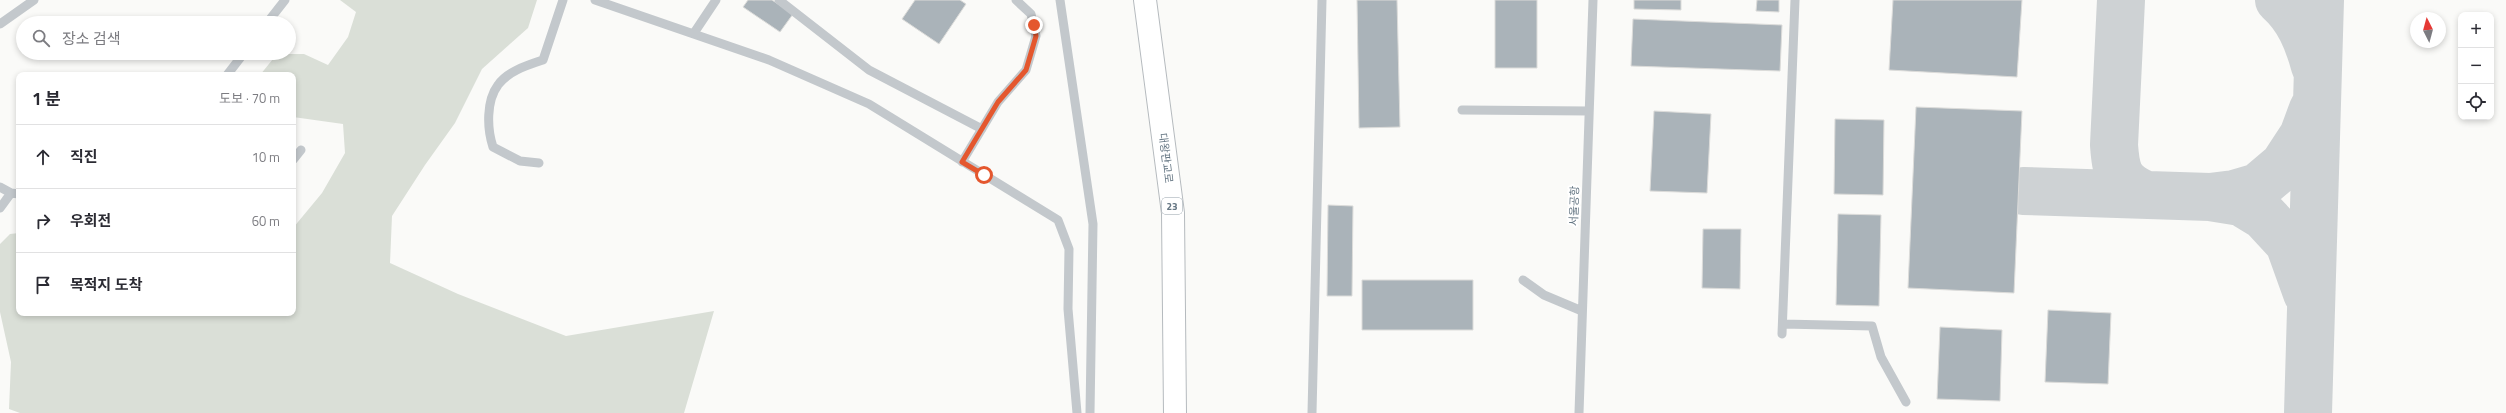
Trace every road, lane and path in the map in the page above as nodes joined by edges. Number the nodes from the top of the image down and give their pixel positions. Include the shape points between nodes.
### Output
1 (34, 0) edge
2 (285, 0) edge
3 (563, 0) edge
4 (595, 0) edge
5 (716, 0) edge
6 (779, 0) edge
7 (1016, 0) edge
8 (1060, 0) edge
9 (1145, 0) edge
10 (1322, 0) edge
11 (1593, 0) edge
12 (1794, 0) edge
13 (272, 16) edge
14 (0, 24) edge
15 (694, 33) junction
16 (239, 60) edge
17 (229, 72) edge
18 (1462, 110) dead end
19 (1589, 111) junction
20 (982, 130) junction
21 (301, 150) dead end
22 (296, 156) edge
23 (962, 162) junction
24 (539, 163) dead end
25 (0, 187) edge
26 (15, 194) edge
27 (0, 208) edge
28 (1523, 280) dead end
29 (1582, 311) junction
30 (1906, 402) dead end
31 (1077, 413) edge
32 (1090, 413) edge
33 (1175, 413) edge
34 (1312, 413) edge
35 (1579, 413) edge

1 - 14 lane
2 - 13 lane
3 - 24 lane via 544,60 520,68 498,85 490,108 487,131 493,147 520,161
4 - 15 lane
5 - 15 lane
6 - 20 lane via 869,70
7 - 20 lane via 1031,14 1036,36 1026,70 998,102
8 - 32 lane via 1093,224
9 - 33 main road, 대왕판교로 / 23 via 1173,213
10 - 34 lane
11 - 19 lane, 서울공항
12 - 30 lane via 1782,329 1872,326 1881,356
15 - 23 lane via 769,60 869,104
16 - 17 lane
18 - 19 lane
19 - 29 lane, 서울공항
20 - 23 lane
21 - 22 lane
23 - 31 lane via 1058,220 1069,249 1068,309
25 - 26 lane
26 - 27 lane
28 - 29 lane via 1544,295
29 - 35 lane, 서울공항

